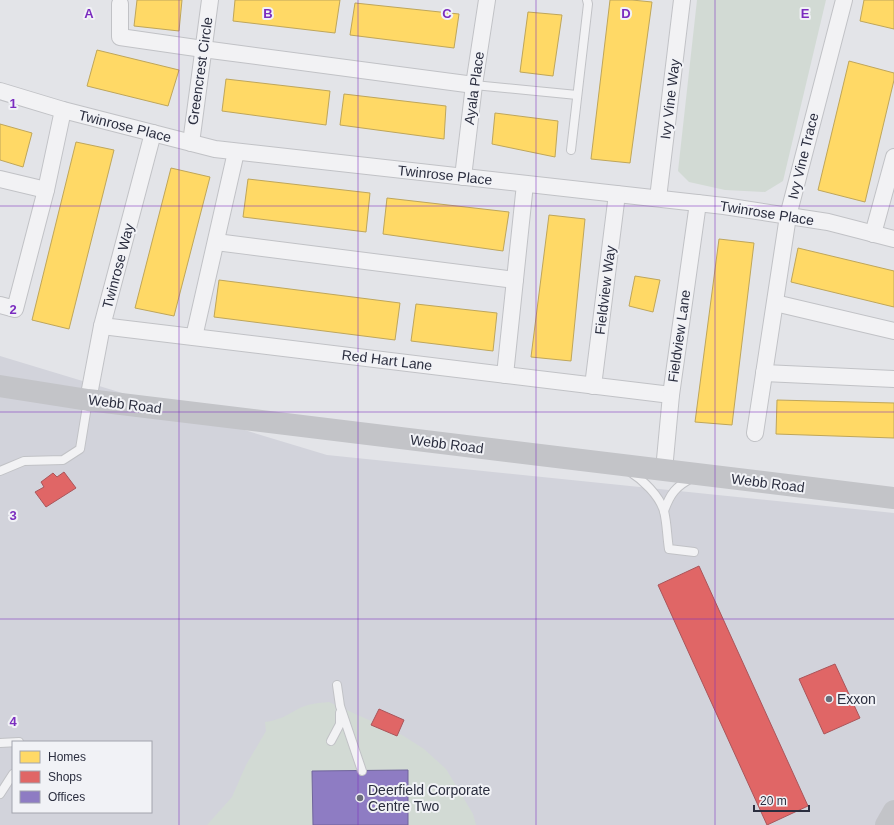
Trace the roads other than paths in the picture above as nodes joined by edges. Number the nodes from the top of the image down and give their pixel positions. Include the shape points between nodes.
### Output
1 (210, 0) edge
2 (487, 0) edge
3 (587, 0) edge
4 (682, 0) edge
5 (844, 0) edge
6 (120, 4) dead end
7 (203, 49) junction
8 (474, 85) junction
9 (0, 91) edge
10 (577, 95) junction
11 (63, 110) junction
12 (153, 133) junction
13 (191, 143) junction
14 (570, 150) dead end
15 (236, 152) junction
16 (894, 157) edge
17 (463, 177) junction
18 (0, 179) edge
19 (525, 184) junction
20 (46, 190) junction
21 (618, 194) junction
22 (658, 198) junction
23 (698, 203) junction
24 (788, 216) junction
25 (873, 234) junction
26 (894, 239) edge
27 (216, 242) junction
28 (515, 280) junction
29 (775, 303) junction
30 (0, 305) edge
31 (102, 326) junction
32 (894, 331) edge
33 (194, 337) junction
34 (764, 373) junction
35 (505, 375) junction
36 (894, 379) edge
37 (0, 386) edge
38 (593, 386) junction
39 (671, 395) junction
40 (88, 400) junction
41 (755, 433) dead end
42 (618, 464) junction
43 (664, 470) junction
44 (0, 471) edge
45 (700, 474) junction
46 (894, 498) edge
47 (664, 511) junction
48 (694, 552) dead end
49 (337, 685) dead end
50 (340, 706) junction
51 (331, 741) dead end
52 (12, 742) edge
53 (0, 743) edge
54 (362, 770) dead end
55 (12, 776) edge
56 (0, 794) edge
57 (894, 811) edge
58 (886, 825) edge

1 - 7 street, Greencrest Circle
2 - 8 street, Ayala Place
3 - 10 lane
4 - 22 street, Ivy Vine Way
5 - 24 street, Ivy Vine Trace
6 - 7 street via 120,37
7 - 8 street
7 - 13 street, Greencrest Circle
8 - 10 lane
8 - 17 street, Ayala Place
9 - 11 street, Twinrose Place
10 - 14 lane
11 - 12 street, Twinrose Place
11 - 20 street
12 - 13 street, Twinrose Place
12 - 31 street, Twinrose Way
13 - 15 street, Twinrose Place
15 - 17 street, Twinrose Place
15 - 27 street
16 - 25 street
17 - 19 street, Twinrose Place
18 - 20 street
19 - 21 street, Twinrose Place
19 - 28 street
20 - 30 street via 15,309
21 - 22 street, Twinrose Place
21 - 38 street, Fieldview Way
22 - 23 street, Twinrose Place
23 - 24 street, Twinrose Place
23 - 39 street, Fieldview Lane
24 - 25 street, Twinrose Place via 828,222
24 - 29 street, Ivy Vine Trace
25 - 26 street, Twinrose Place
27 - 28 street
27 - 33 street
28 - 35 street
29 - 32 street
29 - 34 street, Ivy Vine Trace
31 - 33 street, Red Hart Lane
31 - 40 street, Twinrose Way
33 - 35 street, Red Hart Lane
34 - 36 street
34 - 41 street, Ivy Vine Trace
35 - 38 street, Red Hart Lane
37 - 40 street, Webb Road
38 - 39 street, Red Hart Lane
39 - 43 street, Fieldview Lane
40 - 42 street, Webb Road
40 - 44 lane via 80,449 64,460 24,461
42 - 43 street, Webb Road
42 - 47 lane via 648,487
43 - 45 street, Webb Road
45 - 46 street, Webb Road
45 - 47 lane via 673,491
47 - 48 lane via 668,549
49 - 50 lane
50 - 51 lane via 340,724
50 - 54 lane
52 - 53 lane
55 - 56 lane
57 - 58 street

